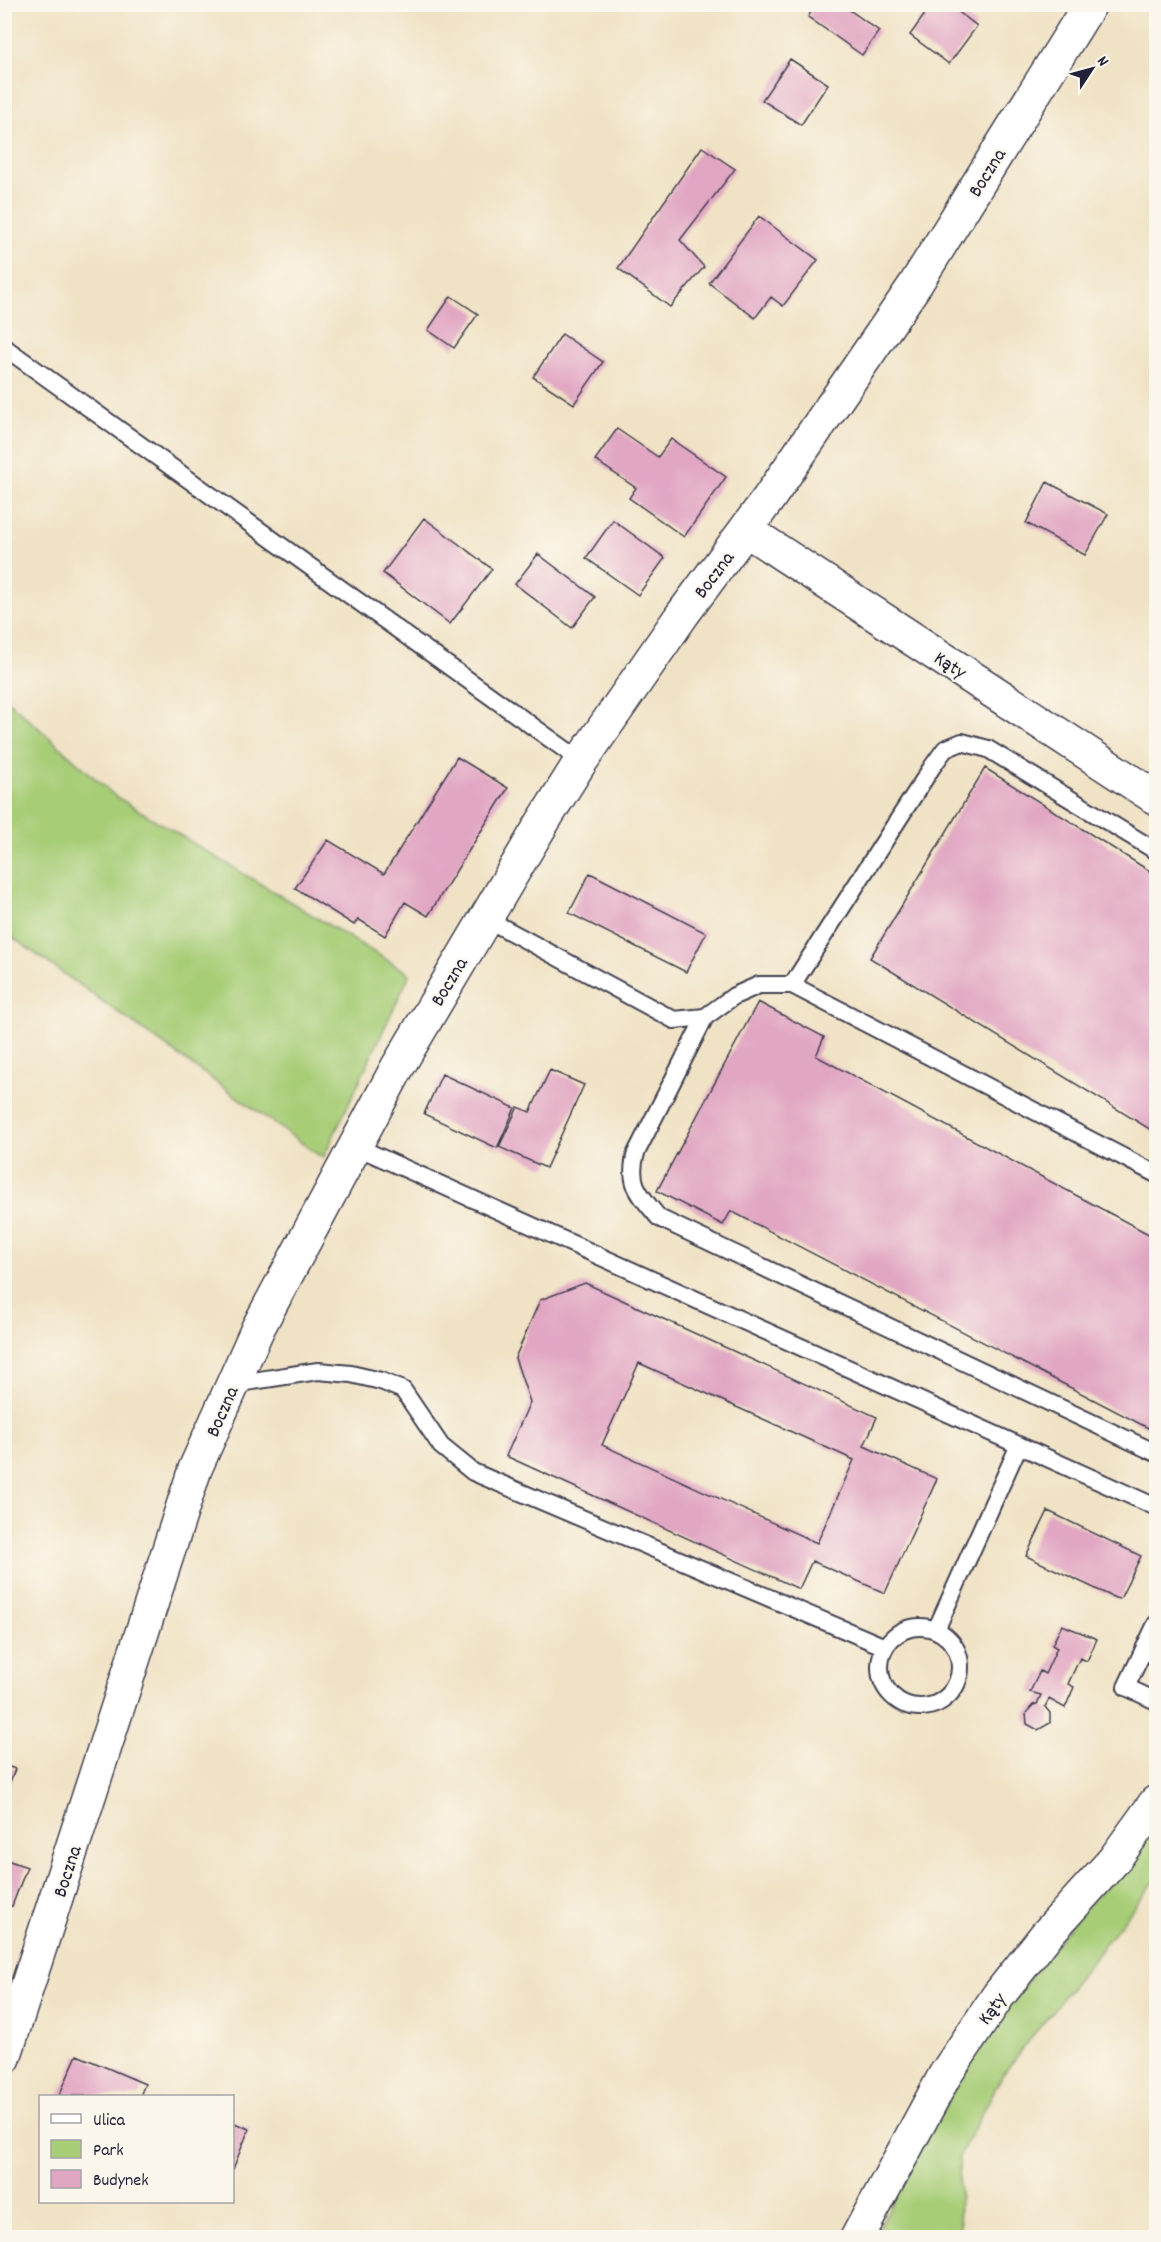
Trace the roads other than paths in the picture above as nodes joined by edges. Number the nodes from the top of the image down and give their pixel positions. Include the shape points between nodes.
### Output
1 (1090, 4) edge
2 (4, 347) edge
3 (746, 530) junction
4 (581, 761) junction
5 (1156, 798) edge
6 (1156, 851) edge
7 (485, 918) junction
8 (792, 985) junction
9 (705, 1017) junction
10 (355, 1146) junction
11 (1156, 1174) edge
12 (233, 1384) junction
13 (1019, 1445) junction
14 (1156, 1453) edge
15 (1156, 1507) edge
16 (1156, 1624) edge
17 (936, 1630) junction
18 (885, 1647) junction
19 (1156, 1701) edge
20 (1156, 1802) edge
21 (4, 2058) edge
22 (858, 2238) edge

1 - 3 street, Boczna via 915,285
2 - 4 lane
3 - 4 street, Boczna
3 - 5 street, Kąty
4 - 7 street, Boczna
6 - 8 lane via 988,749 962,742 945,749
7 - 9 lane via 674,1020
7 - 10 street, Boczna
8 - 9 lane via 759,985 734,996
8 - 11 lane
9 - 14 lane via 631,1170 638,1192 659,1218
10 - 12 street, Boczna via 258,1328
10 - 13 lane
12 - 18 lane via 318,1371 351,1374 403,1390 441,1446 473,1472
12 - 21 street, Boczna via 195,1469
13 - 15 lane
13 - 17 lane
16 - 19 lane via 1126,1687
17 - 18 lane via 917,1626 904,1630
17 - 18 lane via 951,1642 960,1666 951,1692 929,1706 916,1707 891,1696 880,1672
20 - 22 street, Kąty via 1114,1860 998,1996 945,2075

